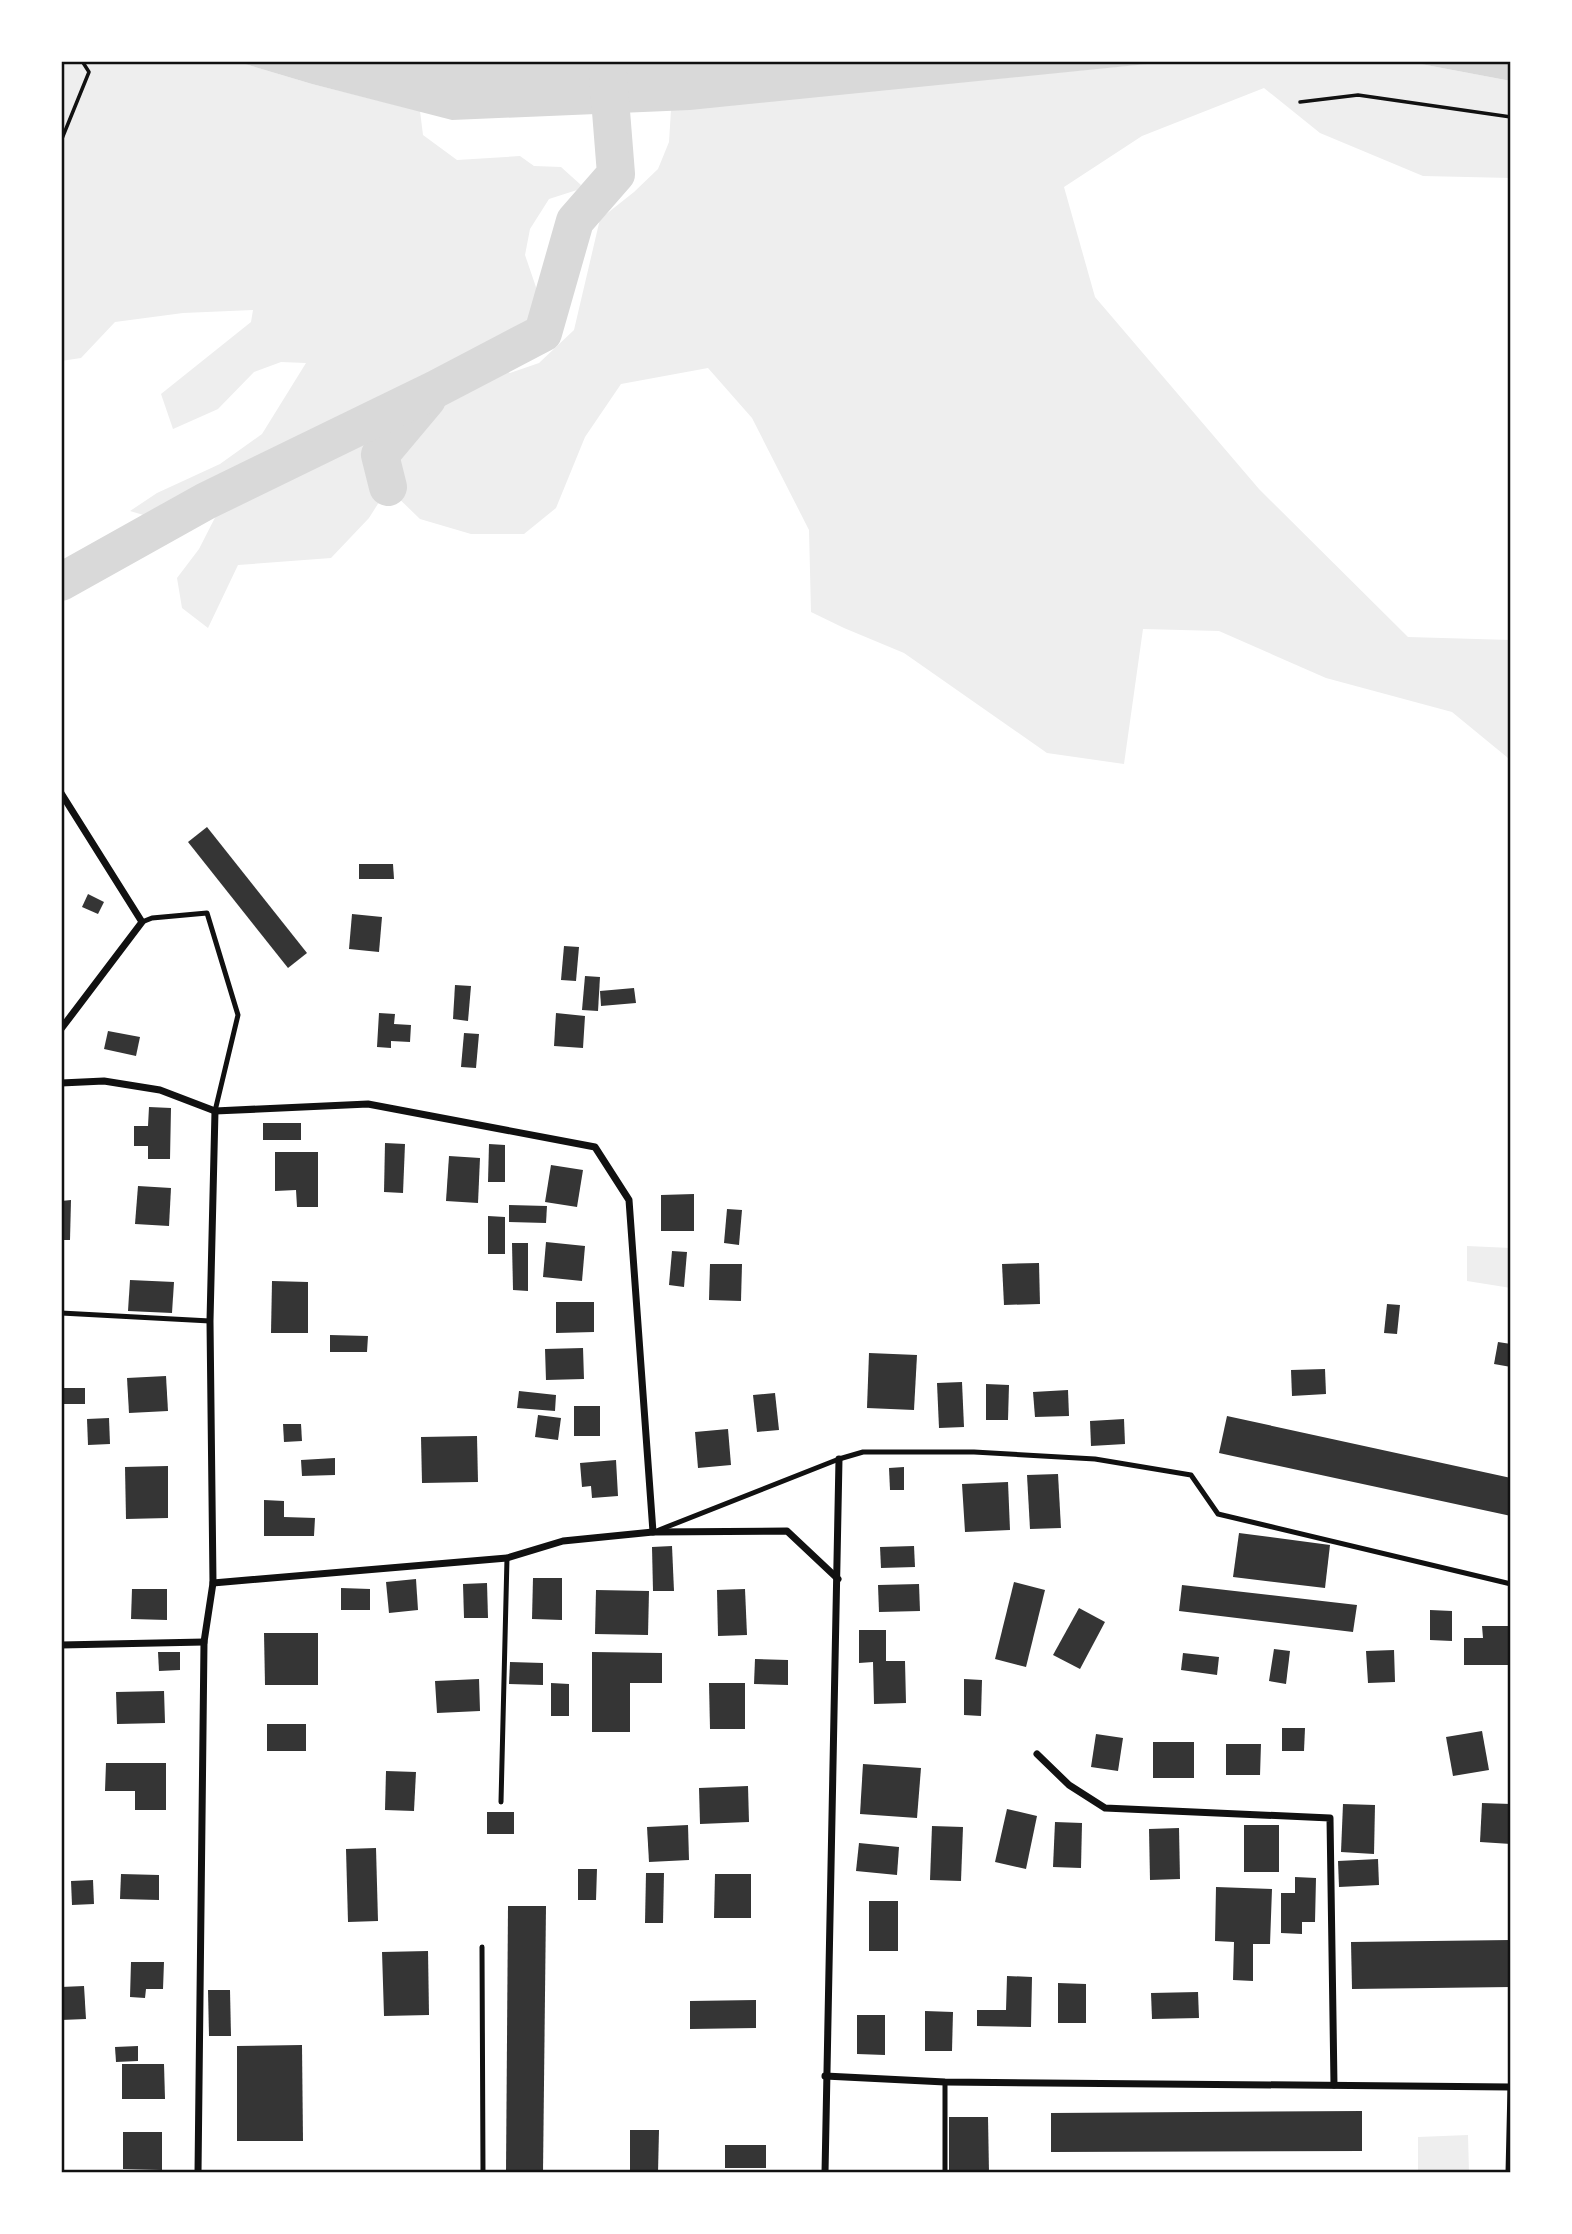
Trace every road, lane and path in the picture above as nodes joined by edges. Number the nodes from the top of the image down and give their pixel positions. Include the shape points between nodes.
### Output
1 (82, 61) edge
2 (1300, 102) dead end
3 (1511, 117) edge
4 (61, 141) edge
5 (61, 793) edge
6 (142, 922) junction
7 (61, 1029) edge
8 (61, 1083) edge
9 (215, 1111) junction
10 (61, 1313) edge
11 (210, 1321) junction
12 (839, 1459) junction
13 (653, 1532) junction
14 (508, 1558) junction
15 (838, 1579) junction
16 (213, 1583) junction
17 (1511, 1584) edge
18 (204, 1642) junction
19 (61, 1645) edge
20 (1037, 1754) dead end
21 (501, 1802) dead end
22 (482, 1947) dead end
23 (825, 2076) junction
24 (945, 2082) junction
25 (1334, 2085) junction
26 (1510, 2087) edge
27 (198, 2173) edge
28 (483, 2173) edge
29 (825, 2173) edge
30 (945, 2173) edge
31 (1508, 2173) edge

1 - 4 path via 89,72
2 - 3 path via 1358,95
5 - 6 street
6 - 7 street
6 - 9 lane via 207,913 238,1015
8 - 9 street via 104,1081 160,1090
9 - 11 street
9 - 13 street via 368,1104 596,1147 629,1200
10 - 11 lane
11 - 16 street
12 - 13 lane
12 - 15 street
12 - 17 lane via 863,1452 974,1452 1095,1459 1191,1475 1218,1514
13 - 14 street via 563,1541
13 - 15 street via 787,1531
14 - 16 street
14 - 21 lane
15 - 23 street
16 - 18 street
18 - 19 street
18 - 27 street
20 - 25 street via 1069,1785 1105,1808 1331,1818
22 - 28 lane
23 - 24 street
23 - 29 street
24 - 25 street
24 - 30 lane
25 - 26 street
26 - 31 lane

